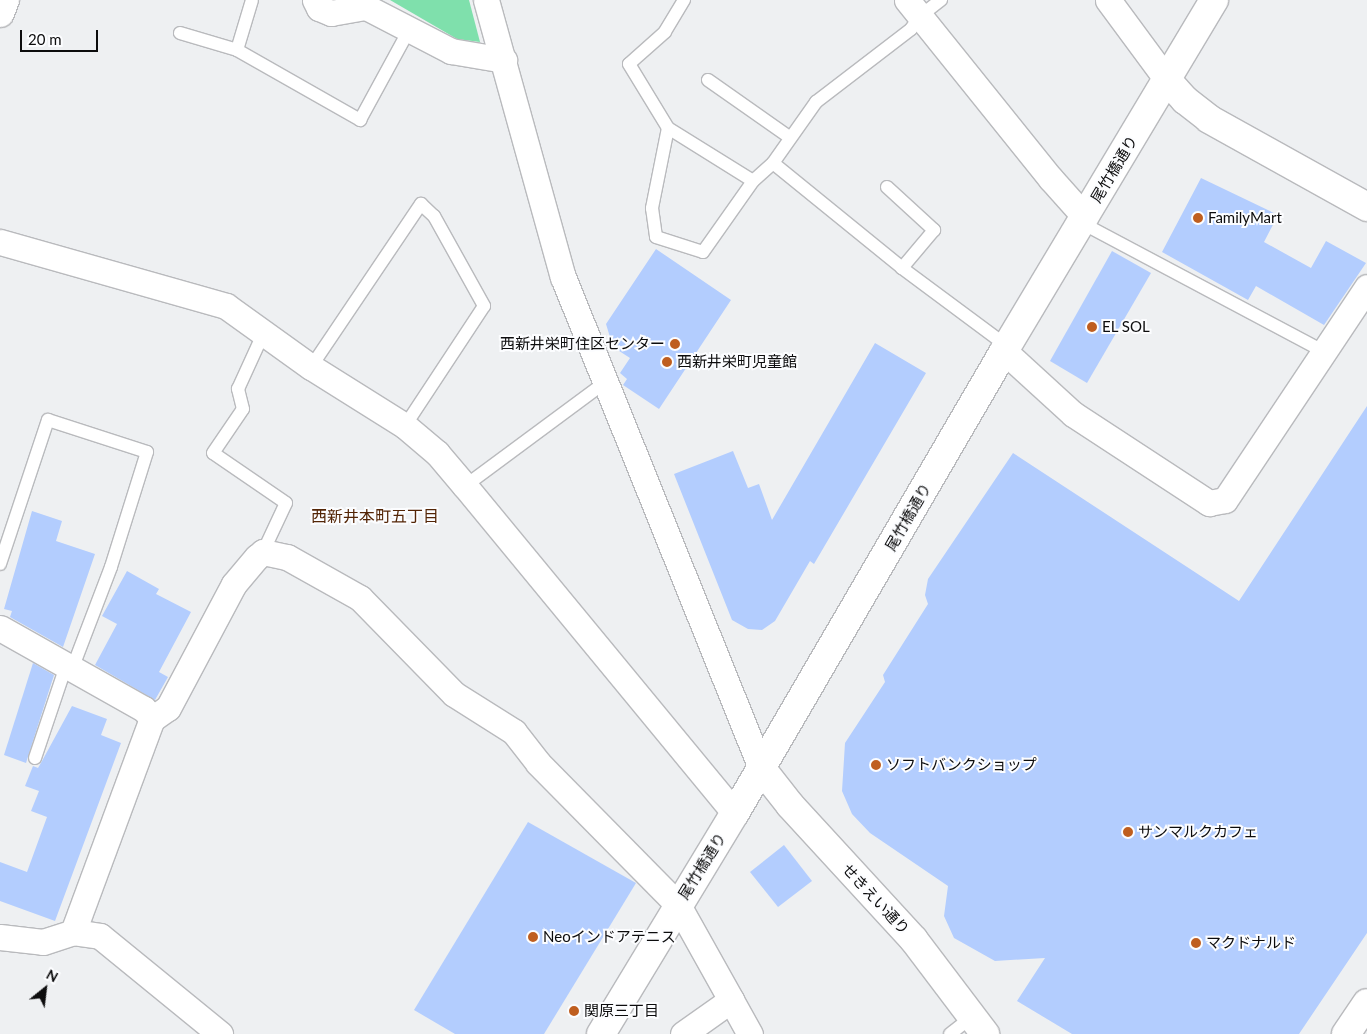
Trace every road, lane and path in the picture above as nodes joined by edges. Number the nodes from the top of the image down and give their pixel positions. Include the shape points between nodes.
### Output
1 (5, 0) edge
2 (252, 0) edge
3 (315, 0) edge
4 (486, 0) edge
5 (684, 0) edge
6 (941, 0) edge
7 (1108, 0) edge
8 (1214, 0) edge
9 (913, 8) edge
10 (0, 13) edge
11 (410, 30) junction
12 (180, 33) dead end
13 (237, 50) junction
14 (504, 60) junction
15 (708, 80) dead end
16 (1167, 80) junction
17 (668, 128) junction
18 (789, 137) junction
19 (773, 162) junction
20 (752, 181) junction
21 (887, 187) dead end
22 (1367, 207) edge
23 (1083, 220) junction
24 (0, 242) edge
25 (902, 268) junction
26 (1367, 287) edge
27 (264, 332) junction
28 (1006, 348) junction
29 (1325, 352) junction
30 (311, 367) junction
31 (604, 383) junction
32 (405, 426) junction
33 (464, 486) junction
34 (263, 552) junction
35 (0, 564) edge
36 (0, 628) edge
37 (69, 667) junction
38 (152, 719) junction
39 (35, 758) dead end
40 (761, 768) junction
41 (735, 813) junction
42 (678, 905) junction
43 (73, 932) junction
44 (0, 937) edge
45 (731, 1000) junction
46 (1367, 1003) edge
47 (979, 1025) edge
48 (220, 1034) edge
49 (601, 1034) edge
50 (682, 1034) edge
51 (750, 1034) edge
52 (950, 1034) edge
53 (1346, 1034) edge

1 - 10 main road
2 - 13 lane
3 - 11 street via 319,8 331,13 366,7
4 - 14 street
5 - 17 lane via 665,32 629,64
6 - 9 lane
7 - 16 street
8 - 16 main road, 尾竹橋通り
9 - 18 lane via 911,29 816,102
9 - 23 street
11 - 13 lane via 360,120
11 - 14 street via 451,51
12 - 13 lane
14 - 31 street via 563,277
15 - 18 lane
16 - 22 main road via 1209,119
16 - 23 main road, 尾竹橋通り
17 - 20 lane
17 - 20 lane via 652,208 656,237 702,252 708,248
18 - 19 lane
19 - 20 lane
19 - 25 lane
21 - 25 lane via 934,230
23 - 28 main road, 尾竹橋通り
23 - 29 lane
24 - 27 street via 226,306
25 - 28 lane
26 - 29 street
27 - 30 street
27 - 34 lane via 238,390 243,409 213,453 286,503
28 - 29 street via 1073,414 1210,503 1225,500
28 - 40 main road, 尾竹橋通り
30 - 32 street
30 - 32 lane via 421,204 434,216 484,306
31 - 33 lane
31 - 40 street
32 - 33 street via 436,453
33 - 41 street
34 - 38 street via 234,584 168,708
34 - 42 street via 287,557 360,598 454,694 514,732 538,763
35 - 37 lane via 48,420 148,452 112,567
36 - 37 street
37 - 38 street via 144,709
37 - 39 lane
38 - 43 street
40 - 41 main road, 尾竹橋通り
40 - 47 main road, せきえい通り via 790,805 914,940
41 - 42 main road, 尾竹橋通り
42 - 45 street
42 - 49 main road, 尾竹橋通り
43 - 44 street via 43,942
43 - 48 street via 100,936
45 - 50 street
45 - 51 street
46 - 53 main road
47 - 52 lane

